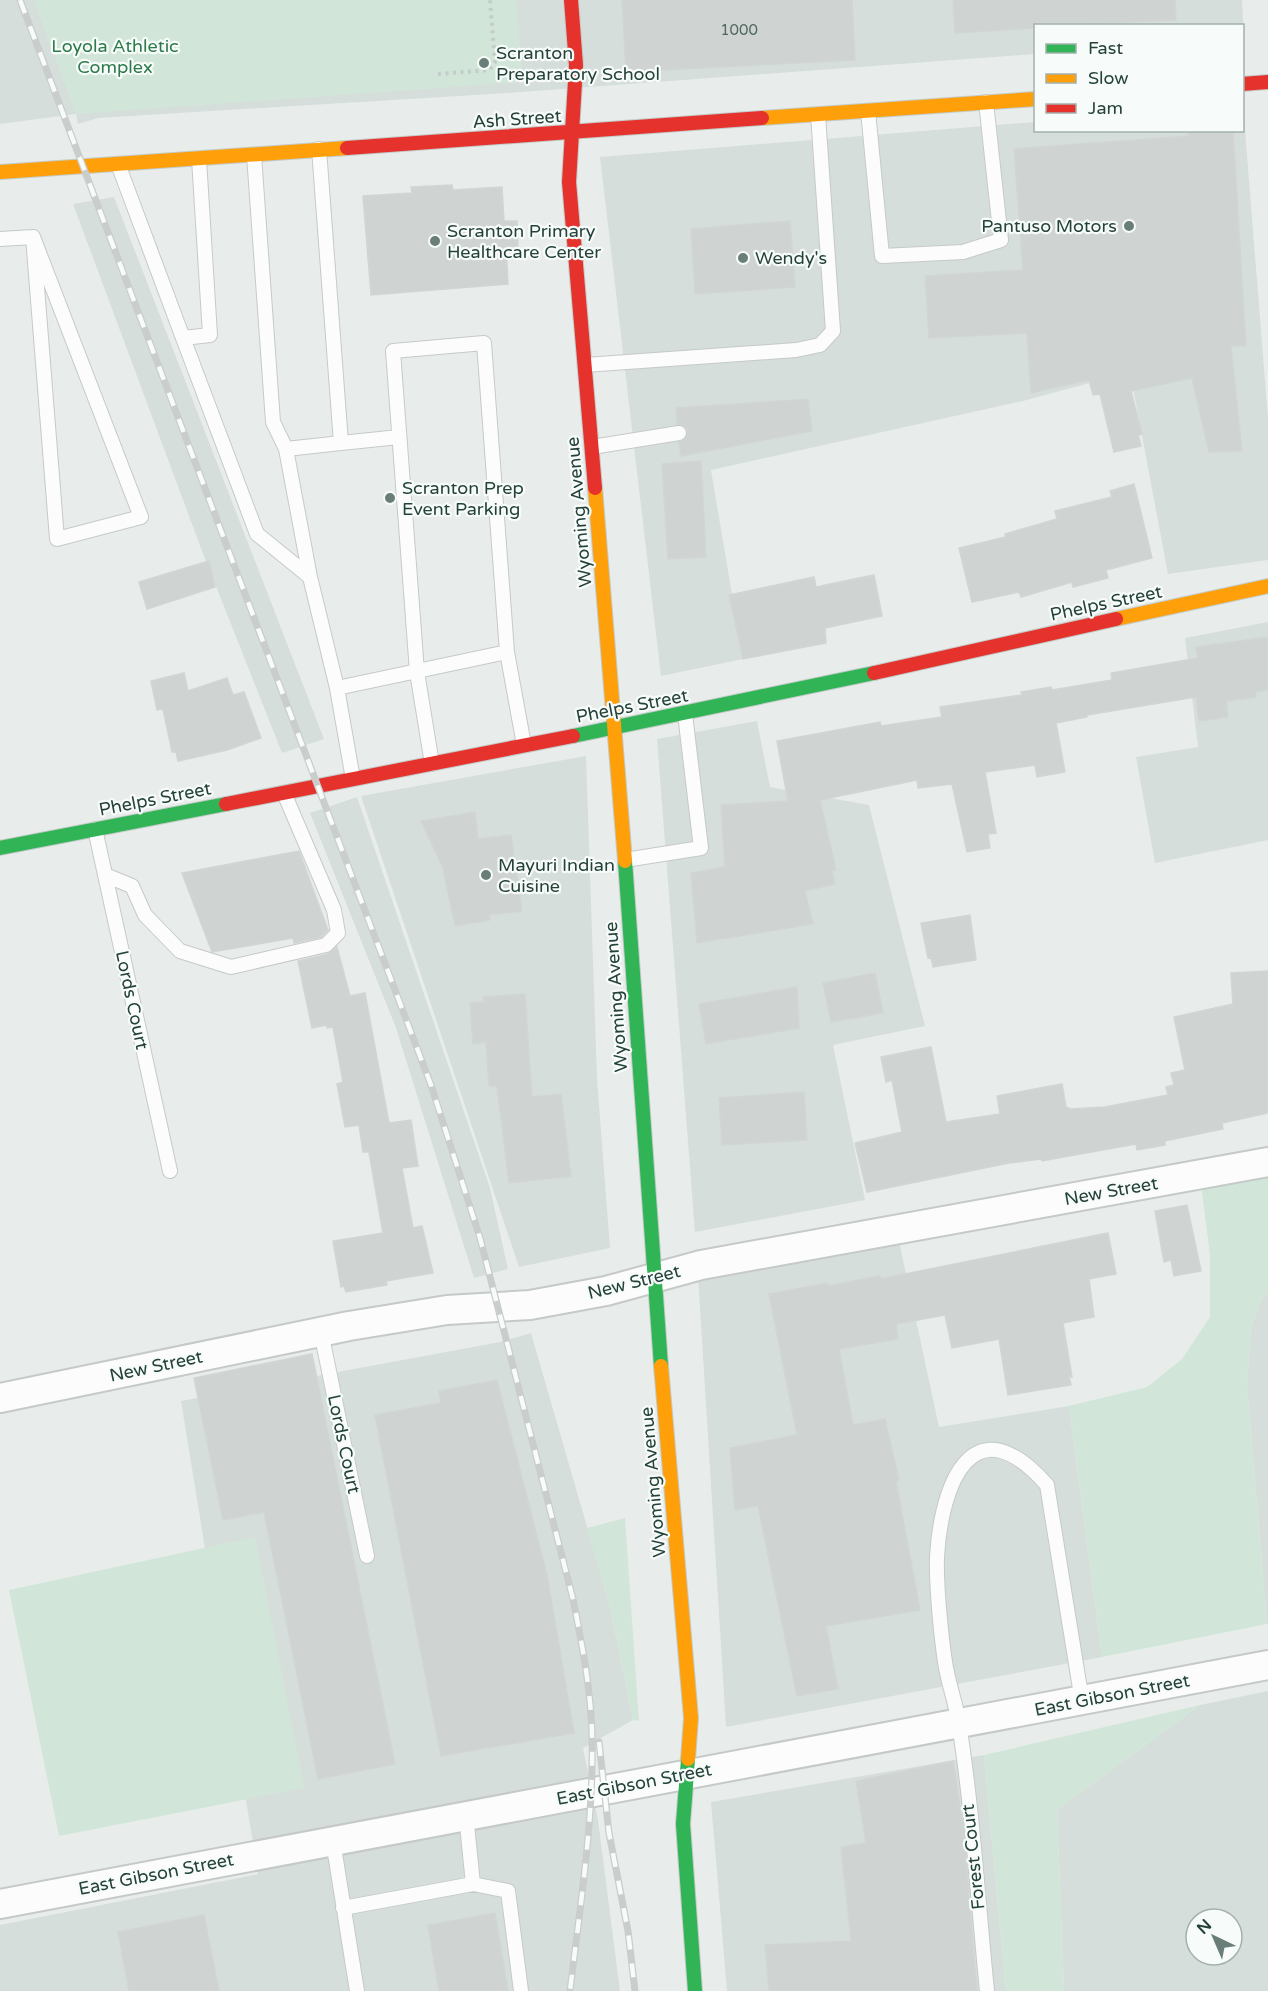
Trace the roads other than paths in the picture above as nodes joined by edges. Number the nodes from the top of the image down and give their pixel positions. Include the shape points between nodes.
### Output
1 (571, 0) edge
2 (1268, 82) edge
3 (1244, 84) edge
4 (1034, 99) edge
5 (986, 102) junction
6 (867, 111) junction
7 (818, 114) junction
8 (572, 133) junction
9 (319, 149) junction
10 (254, 154) junction
11 (199, 159) junction
12 (118, 164) junction
13 (0, 172) edge
14 (33, 237) junction
15 (0, 239) edge
16 (183, 338) junction
17 (585, 365) junction
18 (678, 434) dead end
19 (399, 437) junction
20 (341, 443) junction
21 (592, 447) junction
22 (286, 449) junction
23 (310, 577) junction
24 (1268, 586) edge
25 (507, 652) junction
26 (417, 672) junction
27 (337, 688) junction
28 (686, 714) junction
29 (616, 727) junction
30 (524, 745) junction
31 (432, 764) junction
32 (353, 779) junction
33 (284, 792) junction
34 (94, 829) junction
35 (0, 848) edge
36 (625, 860) junction
37 (105, 875) junction
38 (1268, 1162) edge
39 (170, 1171) dead end
40 (653, 1278) junction
41 (321, 1332) junction
42 (0, 1398) edge
43 (367, 1557) dead end
44 (1268, 1665) edge
45 (1082, 1701) junction
46 (959, 1723) junction
47 (687, 1774) junction
48 (466, 1815) junction
49 (333, 1840) junction
50 (473, 1884) junction
51 (0, 1904) edge
52 (344, 1908) junction
53 (357, 1991) edge
54 (521, 1991) edge
55 (695, 1991) edge
56 (987, 1991) edge

1 - 8 street, Wyoming Avenue via 576,65
2 - 3 street
4 - 5 street, Ash Street
5 - 6 street, Ash Street
5 - 6 lane via 1001,240 963,252 882,256
6 - 7 street, Ash Street
7 - 8 street, Ash Street
7 - 17 lane via 833,331 820,345 795,350
8 - 9 street, Ash Street
8 - 17 street, Wyoming Avenue via 569,182
9 - 10 street, Ash Street
9 - 20 lane
10 - 11 street, Ash Street
10 - 22 lane via 273,422
11 - 12 street, Ash Street
11 - 16 lane via 210,335
12 - 13 street, Ash Street
12 - 16 lane
14 - 14 lane via 141,517 57,539 54,505
14 - 15 lane
16 - 23 lane via 257,534
17 - 21 street, Wyoming Avenue
18 - 21 lane
19 - 20 lane
19 - 25 lane via 393,351 484,343
19 - 26 lane
20 - 22 lane
21 - 29 street, Wyoming Avenue
22 - 23 lane
23 - 27 lane
24 - 28 street, Phelps Street
25 - 26 lane
25 - 30 lane
26 - 27 lane
26 - 31 lane
27 - 32 lane
28 - 29 street, Phelps Street
28 - 36 lane via 701,848
29 - 30 street, Phelps Street
29 - 36 street, Wyoming Avenue
30 - 31 street, Phelps Street
31 - 32 street, Phelps Street
32 - 33 street, Phelps Street
33 - 34 street, Phelps Street
33 - 37 lane via 334,910 338,933 326,945 231,967 180,951 145,915 132,886
34 - 35 street, Phelps Street
34 - 37 lane, Lords Court
36 - 40 street, Wyoming Avenue
37 - 39 lane, Lords Court
38 - 40 street, New Street via 701,1265
40 - 41 street, New Street via 530,1305 447,1310
40 - 47 street, Wyoming Avenue via 691,1718
41 - 42 street, New Street
41 - 43 lane, Lords Court
44 - 45 street, East Gibson Street
45 - 46 street, East Gibson Street
45 - 46 lane, Forest Court via 1047,1485 1015,1455 996,1448 981,1449 964,1463 946,1497 937,1558 945,1662
46 - 47 street, East Gibson Street
46 - 56 lane, Forest Court
47 - 48 street, East Gibson Street
47 - 55 street, Wyoming Avenue via 683,1824
48 - 49 street, East Gibson Street
48 - 50 lane
49 - 51 street, East Gibson Street
49 - 52 lane
50 - 52 lane
50 - 54 lane via 508,1891
52 - 53 lane

